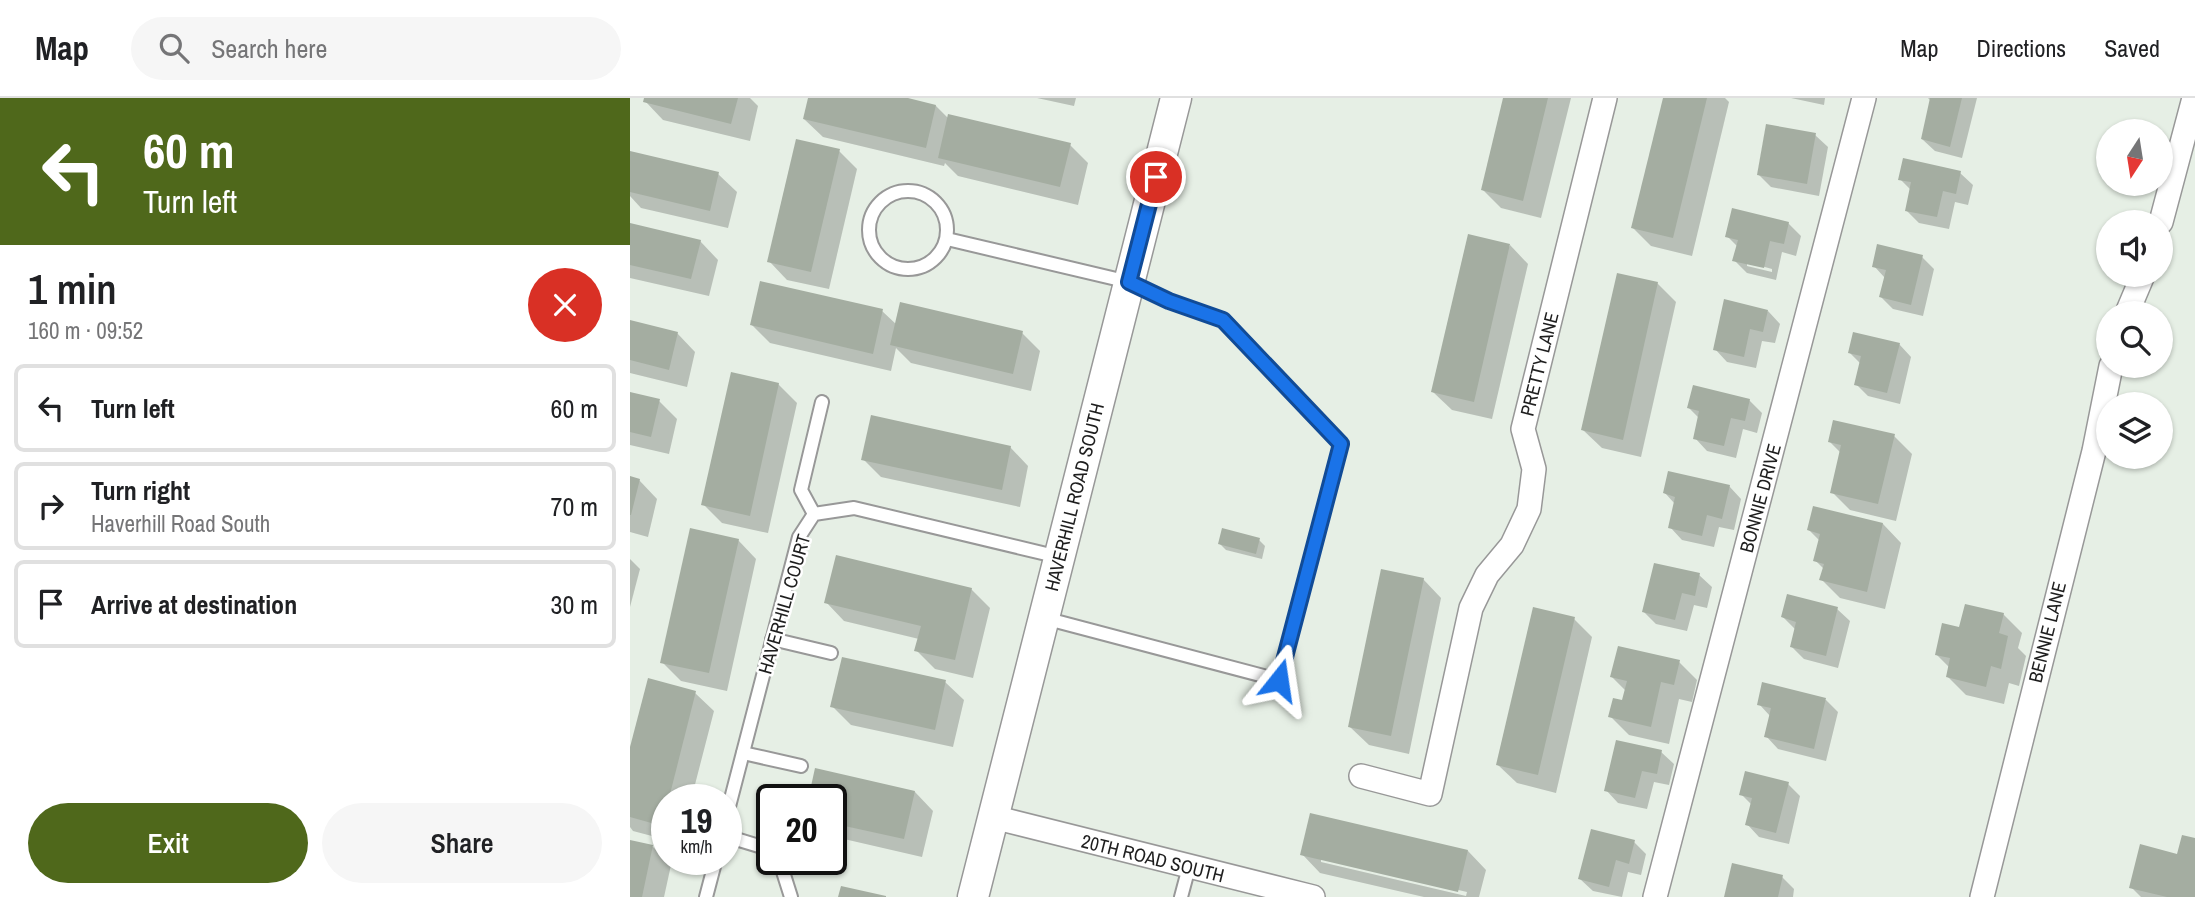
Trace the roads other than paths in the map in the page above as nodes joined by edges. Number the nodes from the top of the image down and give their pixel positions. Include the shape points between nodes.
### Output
1 (1176, 98) edge
2 (1605, 98) edge
3 (1864, 98) edge
4 (2194, 98) edge
5 (2164, 210) edge
6 (947, 239) junction
7 (1129, 282) junction
8 (2109, 378) edge
9 (822, 402) dead end
10 (814, 514) junction
11 (1059, 556) junction
12 (1044, 618) junction
13 (772, 639) junction
14 (831, 653) dead end
15 (743, 753) junction
16 (802, 766) dead end
17 (1361, 776) dead end
18 (735, 784) edge
19 (993, 817) junction
20 (1189, 867) junction
21 (712, 875) edge
22 (784, 875) edge
23 (706, 897) edge
24 (791, 897) edge
25 (973, 897) edge
26 (1181, 897) edge
27 (1312, 897) edge
28 (1655, 897) edge
29 (1982, 897) edge

1 - 7 street, HAVERHILL ROAD SOUTH
2 - 17 street, PRETTY LANE via 1523,429 1534,469 1530,509 1512,545 1486,575 1471,608 1430,794
3 - 28 street, BONNIE DRIVE
4 - 5 street
6 - 6 lane via 945,215 929,196 917,192 893,194 870,221 872,245 888,263 900,268 912,269 934,259
6 - 7 lane
7 - 11 street, HAVERHILL ROAD SOUTH
7 - 12 lane via 1223,320 1341,444 1279,680
8 - 29 street, BENNIE LANE
9 - 10 lane via 801,489
10 - 11 lane, HAVERHILL COURT via 854,508
10 - 13 lane, HAVERHILL COURT via 799,537
11 - 12 street, HAVERHILL ROAD SOUTH
12 - 19 street, HAVERHILL ROAD SOUTH
13 - 14 lane
13 - 15 lane, HAVERHILL COURT
15 - 16 lane
15 - 18 lane, HAVERHILL COURT
19 - 20 street, 20TH ROAD SOUTH
19 - 25 street, HAVERHILL ROAD SOUTH
20 - 26 lane
20 - 27 street, 20TH ROAD SOUTH
21 - 23 lane
22 - 24 lane

